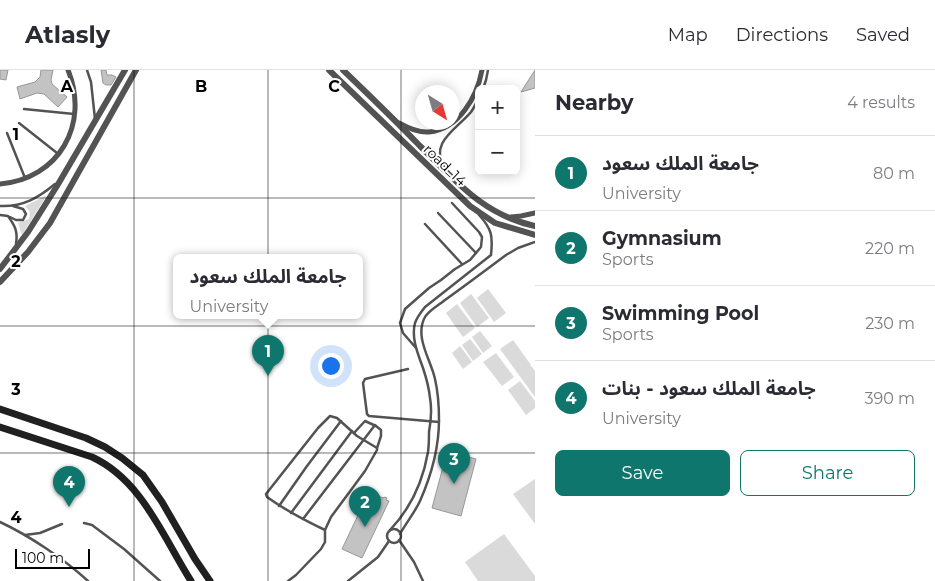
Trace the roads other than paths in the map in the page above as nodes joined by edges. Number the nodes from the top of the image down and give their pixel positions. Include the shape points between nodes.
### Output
1 (68, 70) edge
2 (87, 70) edge
3 (125, 70) edge
4 (136, 70) edge
5 (329, 70) edge
6 (343, 70) edge
7 (482, 70) edge
8 (488, 70) edge
9 (484, 85) edge
10 (475, 105) edge
11 (24, 109) dead end
12 (75, 114) junction
13 (95, 120) junction
14 (394, 120) junction
15 (19, 123) dead end
16 (7, 133) dead end
17 (58, 154) junction
18 (452, 177) junction
19 (26, 179) junction
20 (60, 180) junction
21 (0, 184) edge
22 (452, 203) dead end
23 (0, 206) edge
24 (12, 206) junction
25 (473, 208) junction
26 (438, 213) dead end
27 (535, 213) edge
28 (0, 215) edge
29 (8, 216) junction
30 (504, 216) junction
31 (425, 224) dead end
32 (535, 226) edge
33 (535, 236) edge
34 (535, 242) edge
35 (15, 249) junction
36 (476, 253) junction
37 (462, 264) junction
38 (0, 269) edge
39 (0, 282) edge
40 (417, 350) junction
41 (408, 369) dead end
42 (0, 409) edge
43 (341, 421) junction
44 (431, 421) junction
45 (439, 422) junction
46 (375, 425) junction
47 (0, 427) edge
48 (353, 432) junction
49 (364, 440) junction
50 (377, 448) junction
51 (279, 506) junction
52 (291, 513) junction
53 (302, 519) junction
54 (0, 522) edge
55 (84, 523) dead end
56 (62, 524) dead end
57 (325, 530) junction
58 (390, 530) junction
59 (400, 534) junction
60 (24, 535) junction
61 (399, 540) junction
62 (389, 541) junction
63 (88, 581) edge
64 (160, 581) edge
65 (191, 581) edge
66 (210, 581) edge
67 (288, 581) edge
68 (348, 581) edge
69 (423, 581) edge

1 - 12 street via 76,95
2 - 13 lane
3 - 13 street
4 - 39 street via 50,223
5 - 25 street, road_14
6 - 14 street
7 - 14 street via 467,107 444,128 427,133 410,129
8 - 9 lane
10 - 18 lane via 443,141 440,149 442,162
11 - 12 lane
12 - 17 street via 70,135
13 - 20 street
14 - 18 street
15 - 17 lane
16 - 19 lane
17 - 19 street
18 - 30 street via 476,199
19 - 21 street
20 - 24 lane via 42,195
20 - 35 street
22 - 36 lane via 482,237 481,247
23 - 24 lane
24 - 29 lane via 23,209 26,214 23,220
25 - 33 street, road_14 via 495,223
25 - 40 lane via 492,234 491,255 419,314 414,332
26 - 36 lane
27 - 30 street
28 - 29 lane
29 - 35 lane via 16,226
30 - 32 street
31 - 37 lane
34 - 45 lane via 506,255 425,317 422,336 438,390
35 - 38 street
36 - 37 lane
37 - 40 lane via 405,309 400,323 402,333
40 - 44 lane via 429,392
41 - 44 lane via 366,379 363,383 367,414
42 - 66 main road via 86,438 122,458 143,475
43 - 48 lane
43 - 51 lane
43 - 51 lane via 330,416 266,494
44 - 45 lane
44 - 58 lane via 428,452 418,485 401,518
45 - 59 lane via 430,473 419,503
46 - 48 lane via 365,421
46 - 49 lane
46 - 50 lane via 381,430
47 - 65 main road via 92,457 115,471 147,506
48 - 49 lane
48 - 52 lane
49 - 50 lane
49 - 53 lane
50 - 57 lane
51 - 52 lane
52 - 53 lane
53 - 57 lane
54 - 60 lane
55 - 64 lane via 92,524
56 - 60 lane via 40,533
57 - 67 lane via 321,549
58 - 59 lane via 397,530
58 - 62 lane via 387,535
59 - 61 lane
60 - 63 lane
61 - 62 lane via 395,543
61 - 69 lane
62 - 68 lane via 378,557

